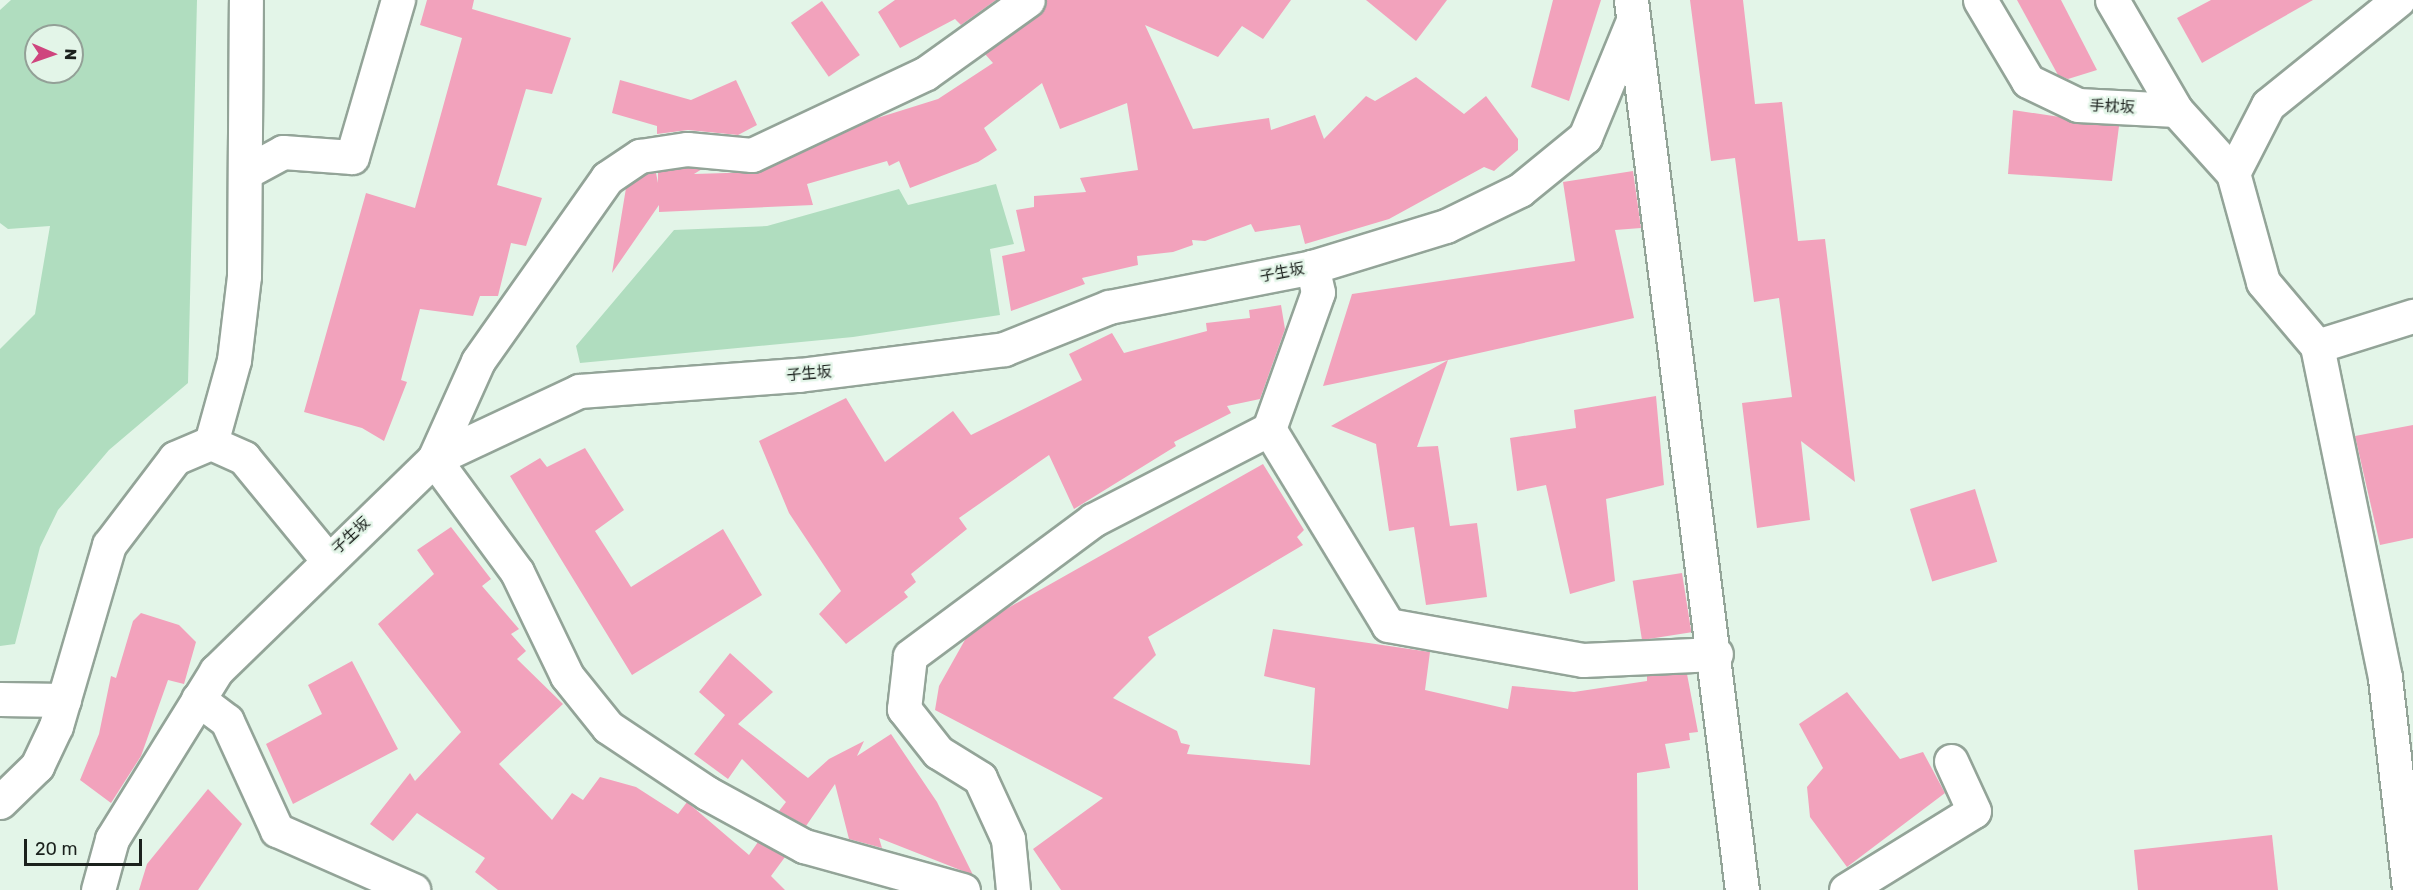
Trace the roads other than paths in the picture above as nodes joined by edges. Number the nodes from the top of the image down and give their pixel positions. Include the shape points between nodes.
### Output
1 (246, 0) edge
2 (398, 0) edge
3 (1028, 0) edge
4 (1980, 0) edge
5 (2112, 0) edge
6 (2398, 0) edge
7 (1631, 12) edge
8 (2176, 110) junction
9 (246, 172) junction
10 (2233, 173) junction
11 (1312, 267) junction
12 (2413, 316) edge
13 (2317, 346) junction
14 (1269, 429) junction
15 (211, 443) junction
16 (434, 459) junction
17 (327, 558) junction
18 (1716, 654) junction
19 (0, 699) edge
20 (198, 699) junction
21 (64, 700) junction
22 (1951, 761) dead end
23 (0, 802) edge
24 (98, 890) edge
25 (413, 890) edge
26 (963, 890) edge
27 (1012, 890) edge
28 (1742, 890) edge
29 (1846, 890) edge
30 (2409, 890) edge

1 - 9 street
2 - 9 street via 352,157 283,152
3 - 16 street via 926,73 752,154 687,149 640,156 607,178 478,362
4 - 8 street, 手枕坂 via 2028,81 2078,105
5 - 8 street
6 - 10 street via 2268,105
7 - 11 street, 子生坂 via 1585,137 1520,190 1446,226
7 - 18 street
8 - 10 street
9 - 15 street via 244,276 234,360
10 - 13 street via 2263,282
11 - 14 street via 1317,292
11 - 16 street, 子生坂 via 1109,307 1004,349 928,362 579,391
12 - 13 street
13 - 30 street via 2385,678
14 - 18 street via 1388,625 1583,660
14 - 27 street via 1093,520 910,656 904,709 938,752 980,778 1008,839
15 - 17 street via 244,458
15 - 21 street via 175,458 109,545
16 - 17 street, 子生坂
16 - 26 street via 517,572 567,676 608,727 707,793 804,846
17 - 20 street, 子生坂 via 216,671
18 - 28 street
19 - 21 street
20 - 24 street, 子生坂 via 112,839
20 - 25 street via 227,721 277,830
21 - 23 street via 38,766
22 - 29 street via 1974,811

